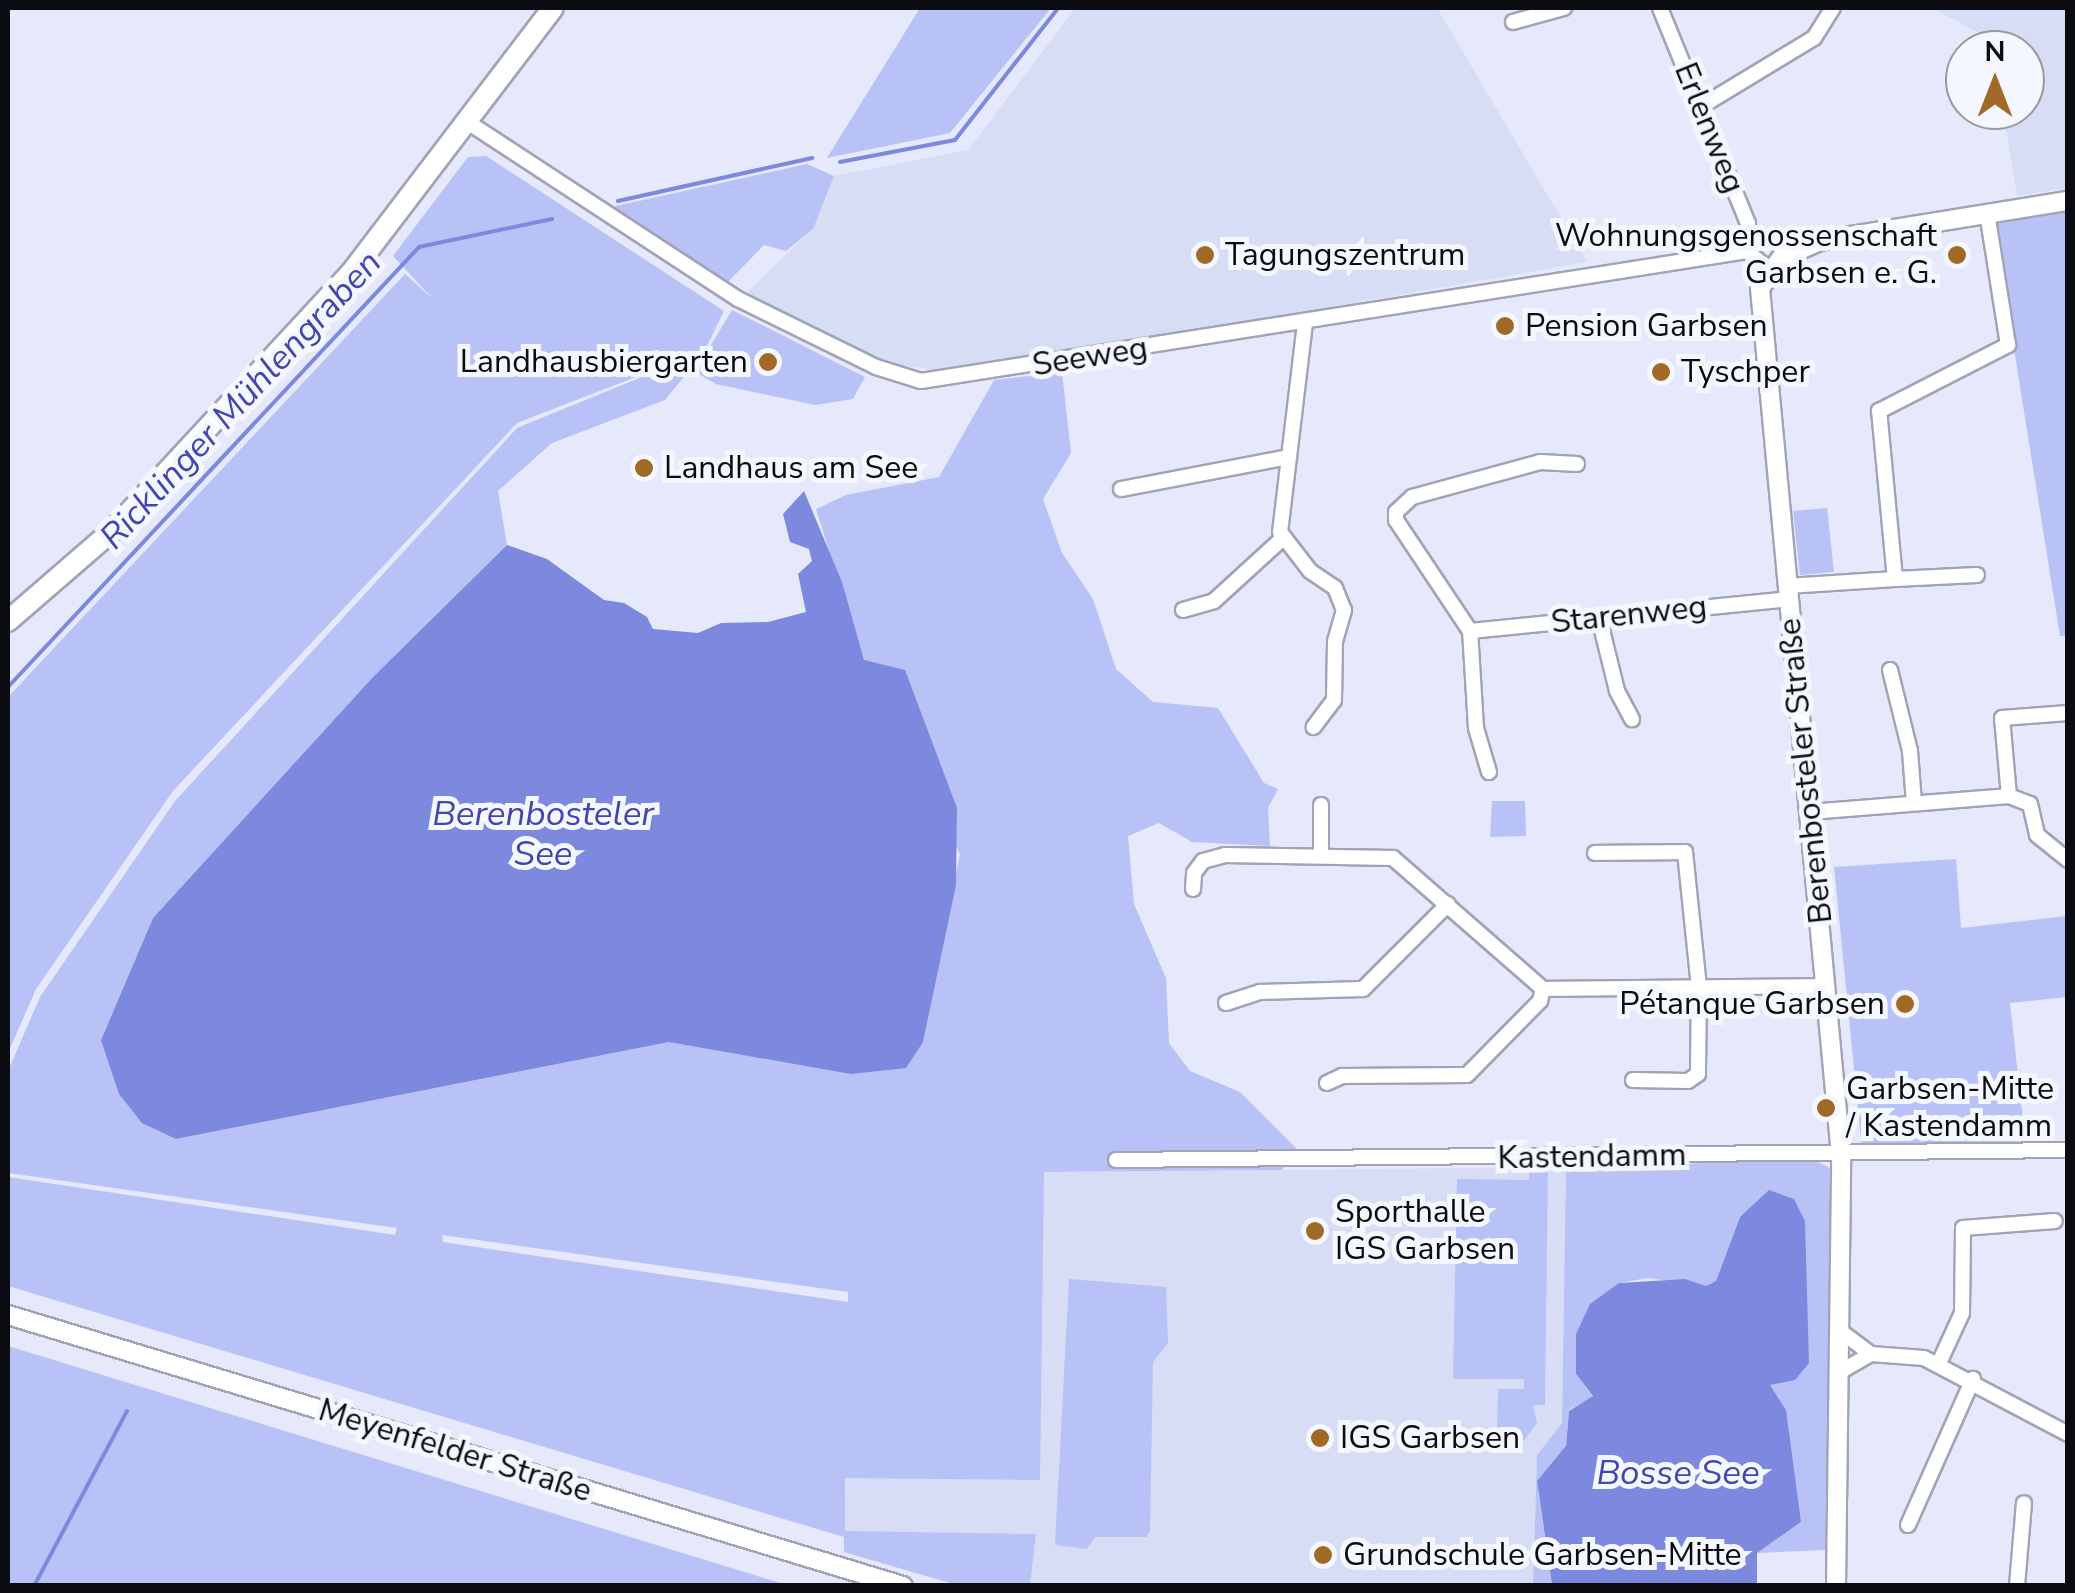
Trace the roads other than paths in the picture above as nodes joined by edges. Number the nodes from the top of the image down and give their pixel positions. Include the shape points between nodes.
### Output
1 (553, 8) edge
2 (1564, 8) edge
3 (1660, 8) edge
4 (1833, 8) edge
5 (1513, 22) dead end
6 (1700, 107) junction
7 (469, 123) junction
8 (2068, 200) edge
9 (1987, 214) junction
10 (1747, 251) junction
11 (1770, 270) junction
12 (1305, 323) junction
13 (1289, 457) junction
14 (1577, 464) dead end
15 (1121, 489) dead end
16 (1283, 538) junction
17 (1978, 575) dead end
18 (1895, 579) junction
19 (1788, 593) junction
20 (1183, 610) dead end
21 (1599, 618) junction
22 (8, 621) edge
23 (1470, 632) junction
24 (1890, 670) dead end
25 (2068, 713) edge
26 (1632, 720) dead end
27 (1314, 727) dead end
28 (1489, 772) dead end
29 (2009, 796) junction
30 (1914, 803) junction
31 (1321, 805) dead end
32 (1810, 812) junction
33 (1596, 853) dead end
34 (1321, 856) junction
35 (2068, 860) edge
36 (1194, 889) dead end
37 (1448, 904) junction
38 (1827, 986) junction
39 (1699, 987) junction
40 (1543, 989) junction
41 (1226, 1003) dead end
42 (1633, 1080) dead end
43 (1327, 1083) dead end
44 (2068, 1150) edge
45 (1842, 1155) junction
46 (1116, 1160) dead end
47 (2055, 1221) dead end
48 (8, 1315) edge
49 (1839, 1330) junction
50 (1871, 1354) junction
51 (1938, 1363) junction
52 (1838, 1373) junction
53 (1973, 1380) junction
54 (2068, 1434) edge
55 (2024, 1503) dead end
56 (1908, 1526) dead end
57 (904, 1586) edge
58 (1836, 1586) edge
59 (2017, 1586) edge

1 - 7 main road
2 - 5 street
3 - 6 street, Erlenweg
4 - 6 street via 1814,38
6 - 10 street, Erlenweg via 1748,224
7 - 12 street, Seeweg via 738,299 904,378 952,380
7 - 22 main road via 352,273 192,450
8 - 9 street
9 - 11 street via 1820,240 1788,253
9 - 18 street via 2008,346 1879,411
10 - 11 street
10 - 12 street, Seeweg
11 - 19 street, Berenbosteler Straße via 1759,297
12 - 13 street
13 - 15 street
13 - 16 street via 1279,521
14 - 23 street via 1540,462 1401,504 1396,520
16 - 20 street via 1214,601
16 - 27 street via 1335,588 1344,610 1335,642 1334,700
17 - 18 street, Starenweg
18 - 19 street, Starenweg
19 - 21 street, Starenweg
19 - 32 street, Berenbosteler Straße
21 - 23 street, Starenweg
21 - 26 street via 1617,690
23 - 28 street via 1476,728
24 - 30 street via 1910,750
25 - 29 street via 2002,718
29 - 30 street
29 - 35 street via 2030,804 2037,834
30 - 32 street
31 - 34 street
32 - 38 street, Berenbosteler Straße
33 - 39 street via 1684,852
34 - 36 street via 1225,856 1204,862 1194,873
34 - 37 street via 1400,860
37 - 40 street
37 - 41 street via 1363,988 1260,992
38 - 39 street
38 - 45 street, Berenbosteler Straße
39 - 40 street
39 - 42 street via 1696,1078
40 - 43 street via 1540,1001 1467,1075 1342,1076
44 - 45 street, Kastendamm
45 - 46 street, Kastendamm
45 - 49 street, Berenbosteler Straße
47 - 51 street via 1974,1222 1963,1228 1962,1313
48 - 57 street, Meyenfelder Straße
49 - 50 street
49 - 52 street, Berenbosteler Straße
50 - 51 street
50 - 52 street
51 - 53 street
52 - 58 street, Berenbosteler Straße
53 - 54 street
53 - 56 street
55 - 59 street

